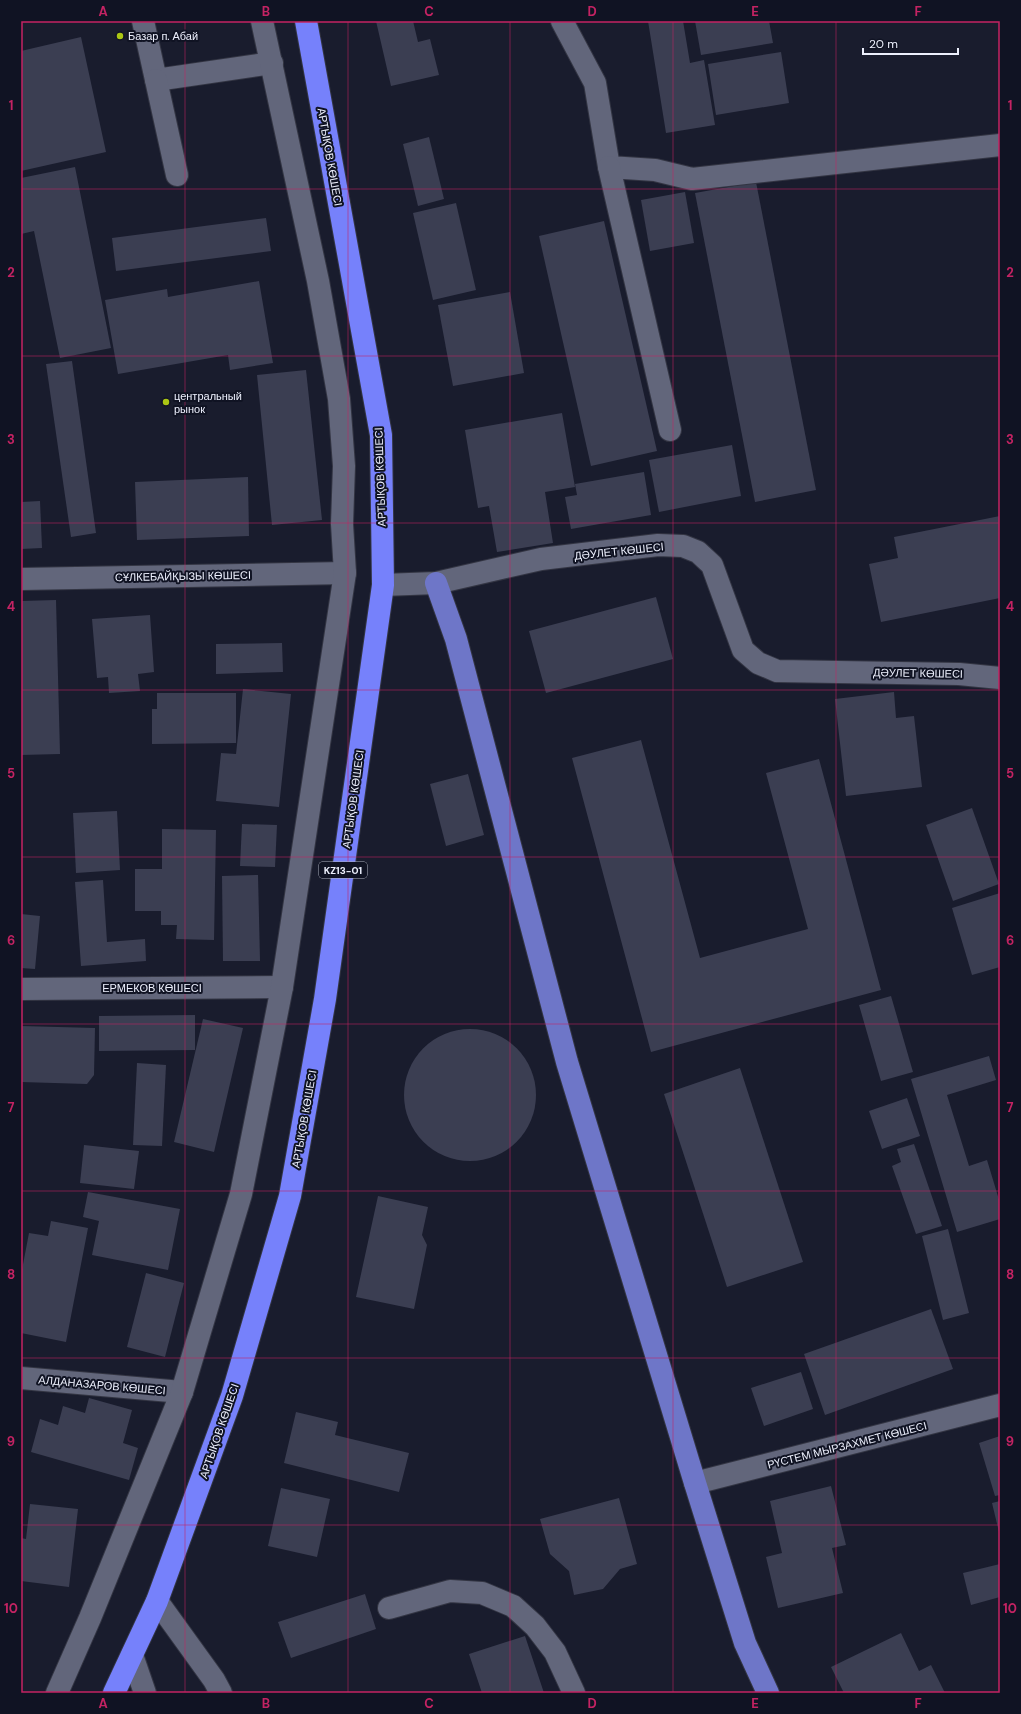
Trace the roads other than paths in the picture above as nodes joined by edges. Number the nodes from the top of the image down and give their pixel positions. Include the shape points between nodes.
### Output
1 (143, 21) edge
2 (262, 21) edge
3 (306, 21) edge
4 (562, 21) edge
5 (272, 63) junction
6 (156, 80) junction
7 (1000, 146) edge
8 (609, 167) junction
9 (177, 175) dead end
10 (670, 430) dead end
11 (345, 573) junction
12 (21, 579) edge
13 (436, 583) junction
14 (383, 585) junction
15 (1000, 678) edge
16 (282, 987) junction
17 (21, 989) edge
18 (21, 1378) edge
19 (182, 1392) junction
20 (1000, 1405) edge
21 (694, 1483) junction
22 (157, 1601) junction
23 (389, 1608) dead end
24 (132, 1655) junction
25 (57, 1693) edge
26 (114, 1693) edge
27 (146, 1693) edge
28 (221, 1693) edge
29 (574, 1693) edge
30 (768, 1693) edge

1 - 6 street
2 - 5 street
3 - 14 highway, АРТЫҚОВ КӨШЕСІ / KZ13-01 via 381,435
4 - 8 street via 596,83
5 - 6 street
5 - 11 street via 318,281 339,399 344,466 342,524
6 - 9 street
7 - 8 street via 692,179 655,170
8 - 10 street
11 - 12 street, СҰЛКЕБАЙҚЫЗЫ КӨШЕСІ
11 - 16 street
13 - 14 street, ДӘУЛЕТ КӨШЕСІ
13 - 15 street, ДӘУЛЕТ КӨШЕСІ via 541,559 658,545 683,546 698,552 712,565 743,650 758,663 777,671 959,674
13 - 21 main road via 456,639 566,1062
14 - 22 highway, АРТЫҚОВ КӨШЕСІ / KZ13-01 via 325,999 290,1196 232,1396
16 - 17 street, ЕРМЕКОВ КӨШЕСІ
16 - 19 street via 241,1194
18 - 19 street, АЛДАНАЗАРОВ КӨШЕСІ
19 - 25 street
20 - 21 street, РҮСТЕМ МЫРЗАХМЕТ КӨШЕСІ
21 - 30 main road via 745,1643
22 - 24 highway, АРТЫҚОВ КӨШЕСІ / KZ13-01
22 - 28 street
23 - 29 street via 450,1591 482,1593 513,1606 535,1626 555,1652
24 - 26 highway, АРТЫҚОВ КӨШЕСІ / KZ13-01
24 - 27 street

